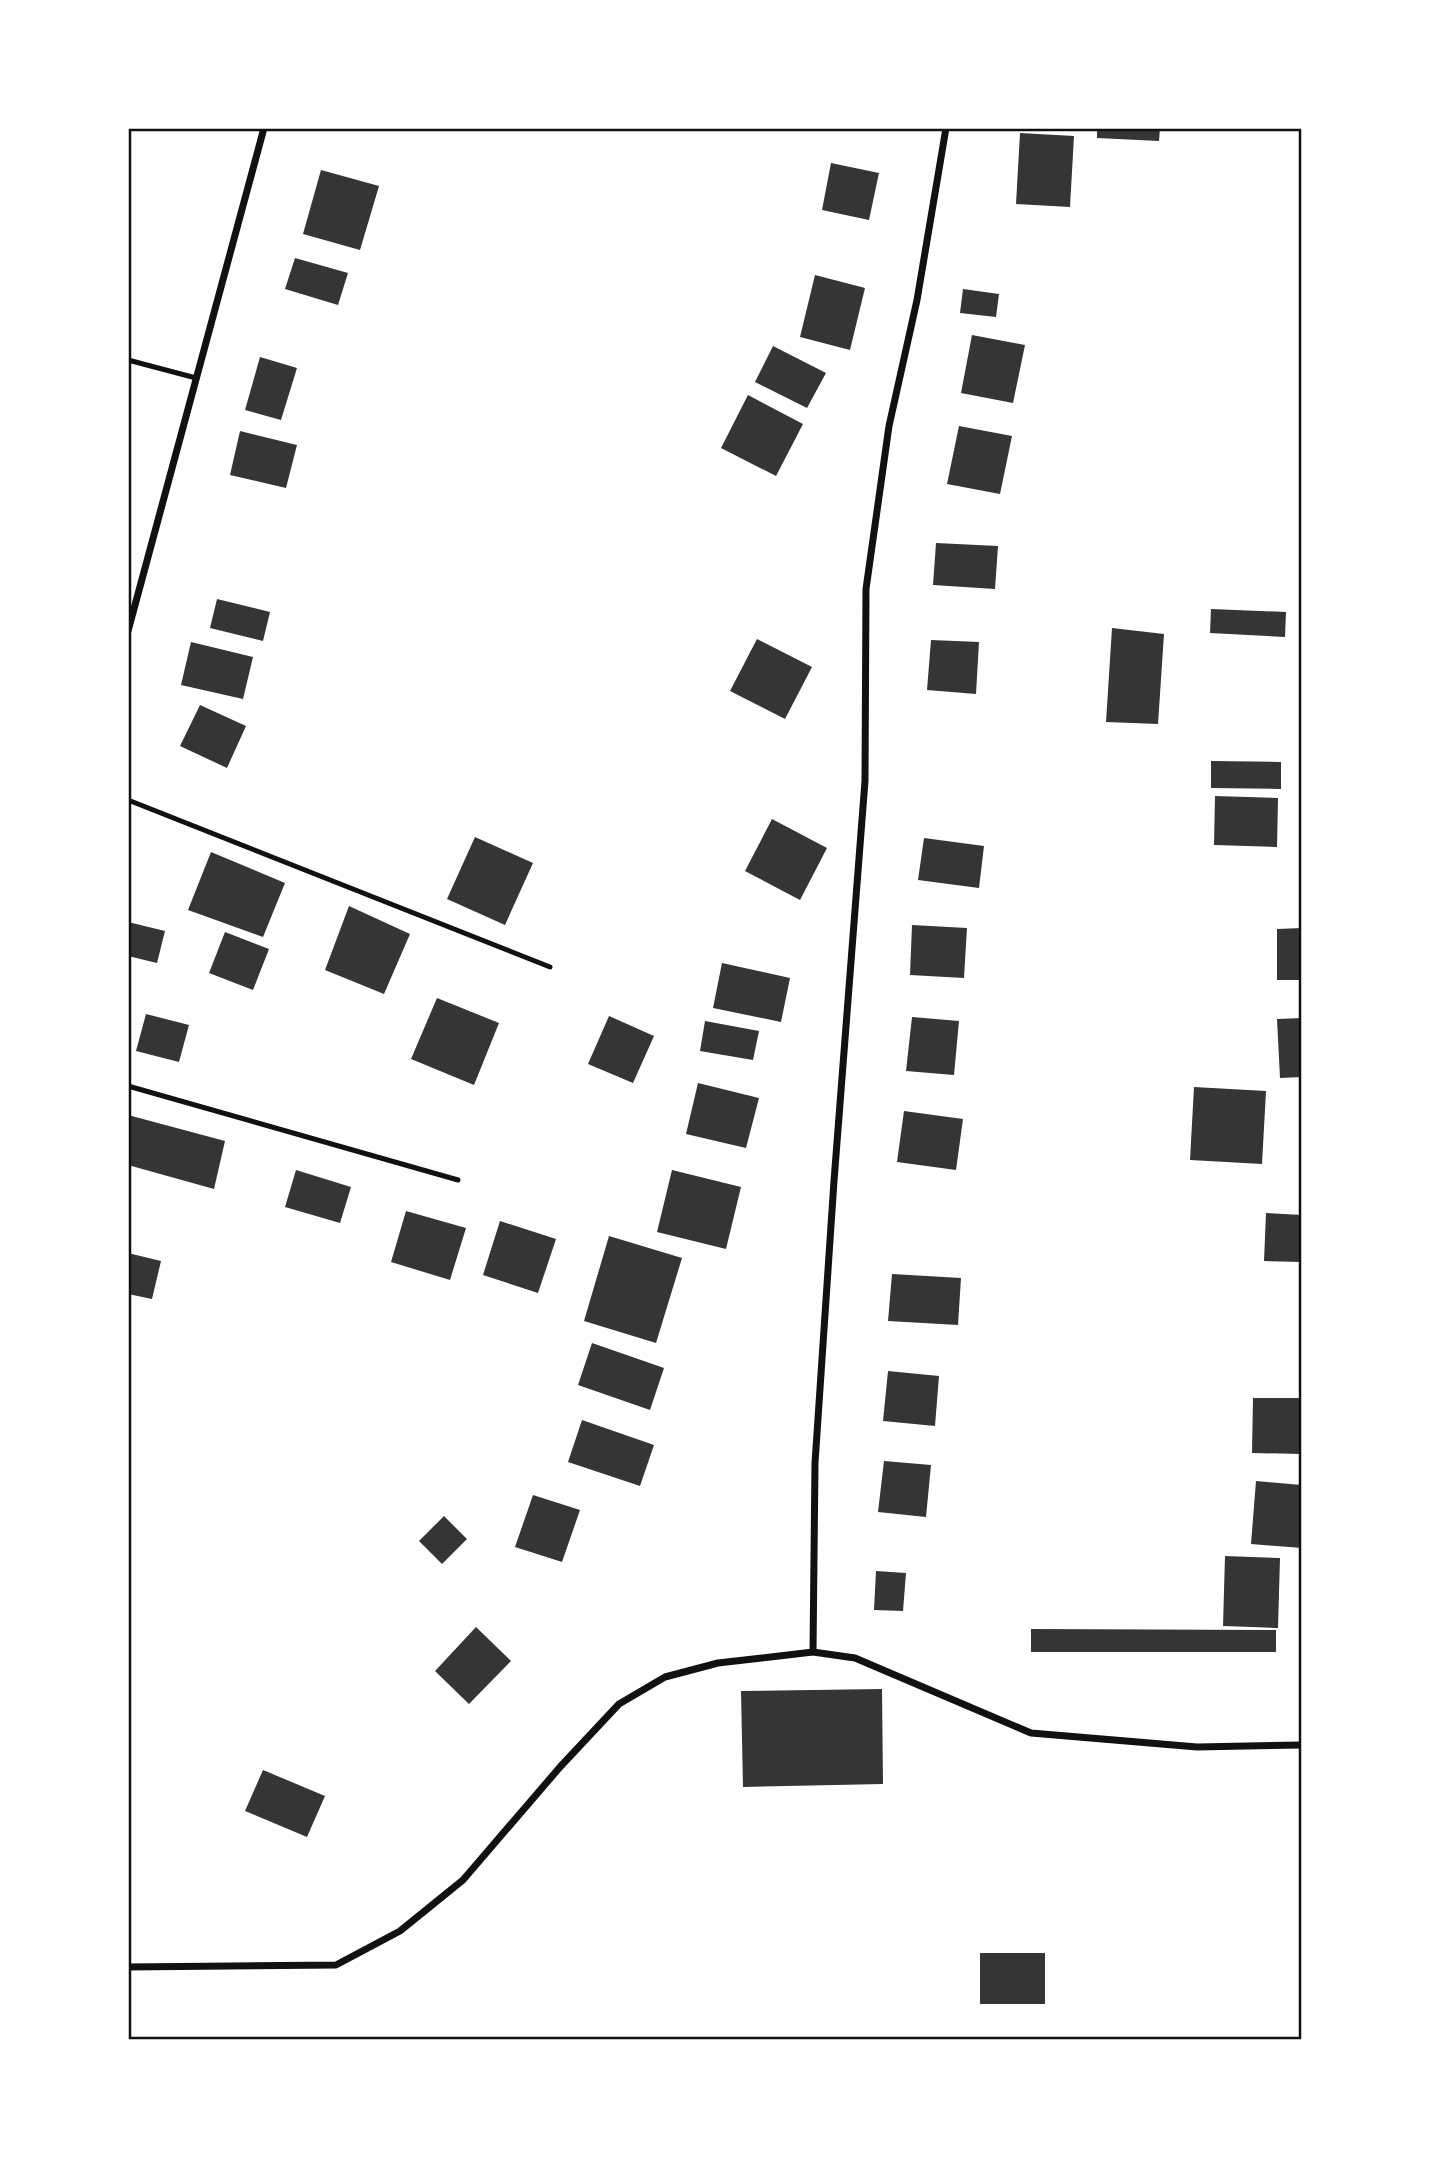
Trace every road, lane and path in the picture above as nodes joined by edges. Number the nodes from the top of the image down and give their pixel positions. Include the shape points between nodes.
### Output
1 (264, 128) edge
2 (946, 128) edge
3 (128, 360) edge
4 (196, 378) junction
5 (128, 631) edge
6 (128, 800) edge
7 (550, 967) dead end
8 (128, 1086) edge
9 (458, 1180) dead end
10 (813, 1653) junction
11 (1302, 1745) edge
12 (128, 1967) edge

1 - 4 street
2 - 10 street via 917,300 889,426 866,589 865,781 815,1463
3 - 4 lane
4 - 5 street
6 - 7 lane
8 - 9 lane
10 - 11 street via 855,1658 1031,1733 1197,1747
10 - 12 street via 718,1663 665,1678 619,1704 463,1880 400,1931 335,1965

